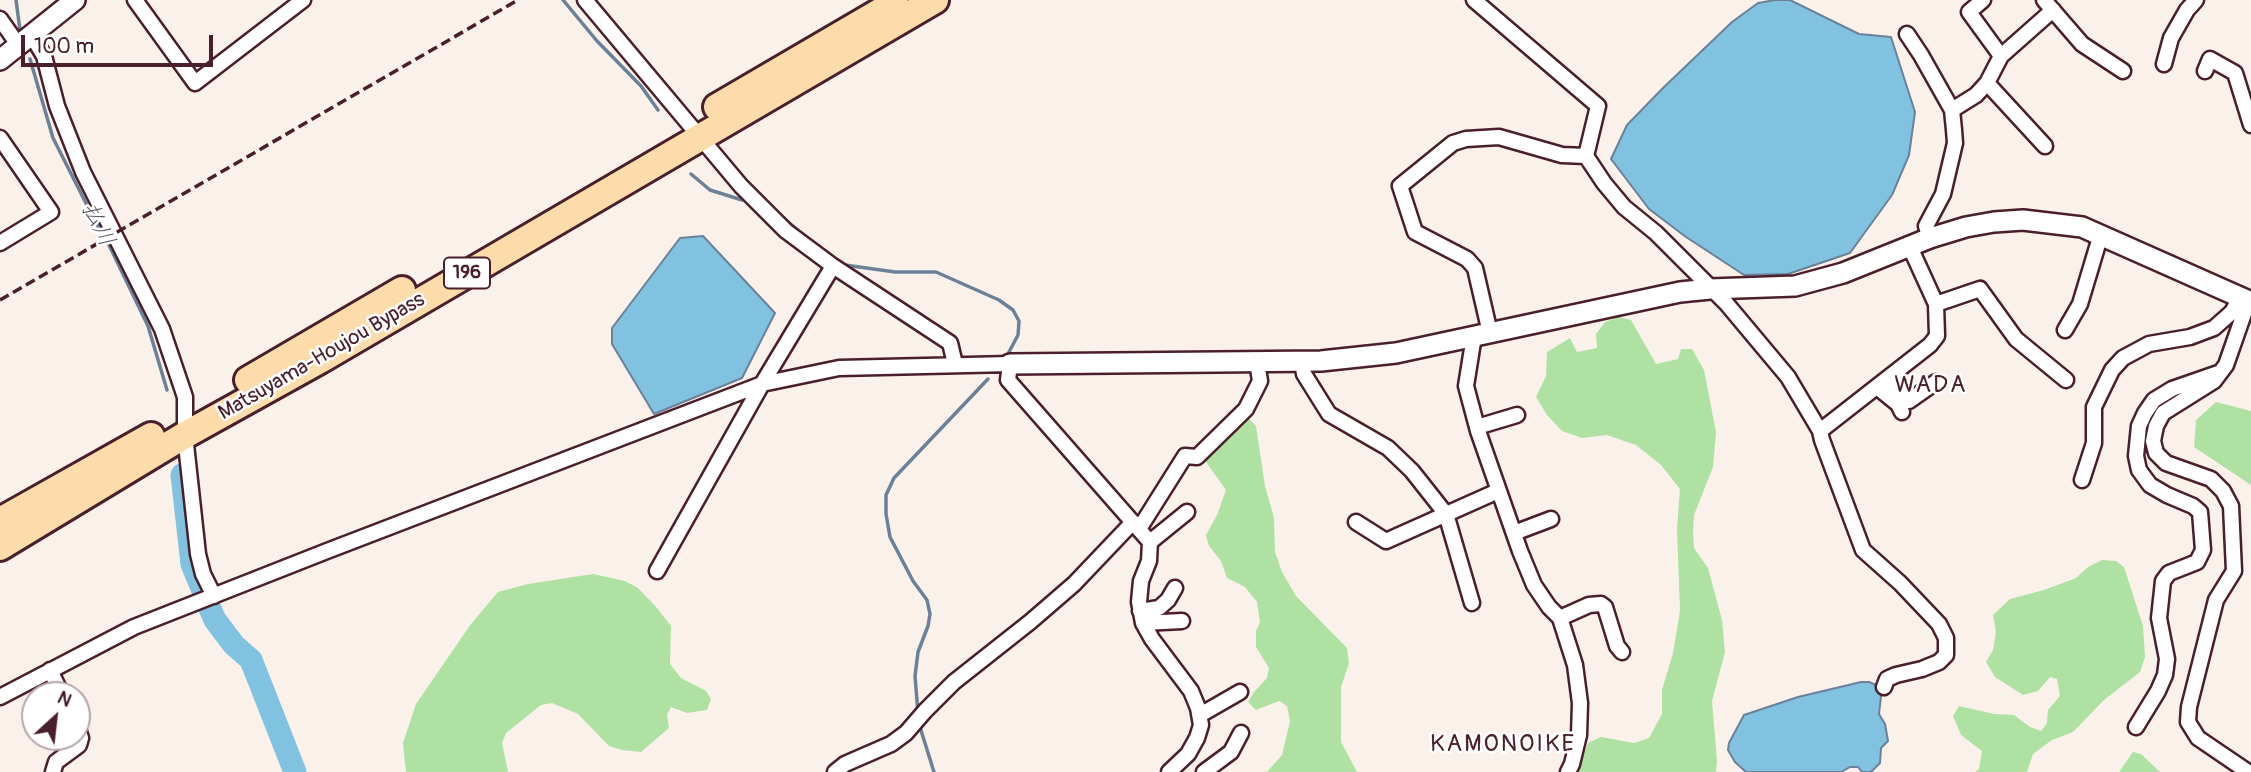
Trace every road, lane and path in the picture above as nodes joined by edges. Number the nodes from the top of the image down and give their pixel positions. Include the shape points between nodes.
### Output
1 (75, 0) edge
2 (135, 0) edge
3 (303, 0) edge
4 (585, 0) edge
5 (900, 0) edge
6 (935, 0) edge
7 (1474, 0) edge
8 (1983, 0) edge
9 (2196, 0) edge
10 (2048, 5) edge
11 (0, 19) edge
12 (1907, 34) dead end
13 (26, 41) junction
14 (2001, 56) junction
15 (0, 60) edge
16 (2164, 64) dead end
17 (2115, 70) dead end
18 (2205, 71) dead end
19 (1987, 83) junction
20 (1952, 110) junction
21 (2251, 124) edge
22 (695, 129) junction
23 (0, 138) edge
24 (2045, 145) dead end
25 (1586, 156) junction
26 (2101, 234) junction
27 (1930, 238) junction
28 (0, 243) edge
29 (1910, 247) junction
30 (833, 266) junction
31 (1710, 289) junction
32 (2246, 301) edge
33 (1937, 304) junction
34 (2065, 330) dead end
35 (1482, 335) junction
36 (1302, 361) junction
37 (1257, 362) junction
38 (955, 364) junction
39 (1010, 364) junction
40 (2220, 373) junction
41 (2066, 380) dead end
42 (1936, 382) dead end
43 (1882, 383) junction
44 (762, 384) junction
45 (1902, 412) dead end
46 (1517, 415) dead end
47 (186, 425) junction
48 (1477, 427) junction
49 (1820, 431) junction
50 (2082, 480) dead end
51 (1499, 491) junction
52 (1187, 512) dead end
53 (1446, 514) junction
54 (1552, 519) dead end
55 (0, 520) edge
56 (1356, 522) dead end
57 (1136, 525) junction
58 (1514, 533) junction
59 (1150, 542) junction
60 (0, 547) edge
61 (657, 571) dead end
62 (1175, 588) dead end
63 (214, 596) junction
64 (1472, 603) dead end
65 (1142, 617) junction
66 (1560, 618) junction
67 (1182, 621) dead end
68 (1622, 652) dead end
69 (50, 670) junction
70 (55, 681) edge
71 (1884, 687) dead end
72 (1240, 692) dead end
73 (0, 697) edge
74 (1200, 715) junction
75 (2136, 727) dead end
76 (1241, 733) dead end
77 (71, 751) edge
78 (1184, 758) junction
79 (53, 772) edge
80 (835, 772) edge
81 (1169, 772) edge
82 (1197, 772) edge
83 (1204, 772) edge
84 (1568, 772) edge
85 (2248, 772) edge

1 - 13 street
2 - 3 street via 195,83
4 - 22 street
5 - 22 highway, Matsuyama-Houjou Bypass / 196
6 - 22 highway, Matsuyama-Houjou Bypass / 196
7 - 25 street via 1598,106
8 - 14 street via 1969,12
9 - 16 street via 2171,38
10 - 14 street
10 - 17 street via 2082,44
11 - 13 street
12 - 20 street
13 - 15 street
13 - 47 street via 44,56 57,106 83,172 162,329 185,397
14 - 19 street
18 - 21 street via 2210,59 2235,73
19 - 20 street
19 - 24 street
20 - 27 street via 1955,143 1943,194 1926,226
22 - 30 street via 741,186 786,231
22 - 47 highway, Matsuyama-Houjou Bypass / 196
23 - 28 street via 51,212
25 - 31 street via 1624,207
25 - 35 street via 1562,155 1499,137 1466,138 1453,143 1400,186 1415,232 1467,259 1475,268
26 - 27 street via 2082,227 2023,220 1966,227
26 - 32 street
26 - 34 street via 2080,304
27 - 29 street
29 - 31 street via 1795,286
29 - 33 street
30 - 38 street via 950,343
30 - 44 street
31 - 35 street via 1645,298
31 - 49 street via 1788,377
32 - 40 street
32 - 50 street via 2214,328 2150,344 2123,358 2112,370 2094,407 2094,443
33 - 41 street via 1980,289 2016,339
33 - 43 street via 1937,336
35 - 36 street via 1396,353
35 - 48 street via 1466,386
36 - 37 street
36 - 53 street via 1304,374 1329,414 1388,447
37 - 39 street
37 - 57 street via 1260,381 1246,409 1197,457 1185,456
38 - 39 street
38 - 44 street via 839,368
39 - 57 street via 1008,380
40 - 75 street via 2154,400 2139,426 2139,470 2150,485 2200,512 2203,550 2197,562 2169,573 2164,581 2159,618 2167,659 2165,675
40 - 85 street via 2162,413 2153,441 2156,453 2166,463 2211,480 2231,506 2234,571 2216,600 2188,722 2199,738
42 - 43 street via 1909,401
43 - 45 street
43 - 49 street
44 - 61 street
44 - 63 street
46 - 48 street
47 - 55 highway, Matsuyama-Houjou Bypass / 196
47 - 60 highway, Matsuyama-Houjou Bypass / 196
47 - 63 street via 198,555
48 - 51 street
49 - 71 street via 1863,550 1939,624 1946,638 1946,655 1939,662 1887,679
51 - 53 street
51 - 58 street
52 - 59 street
53 - 56 street via 1386,541
53 - 64 street
54 - 58 street
57 - 59 street
57 - 80 street via 1030,622 954,682 906,733
58 - 66 street via 1534,585
59 - 65 street via 1141,581
62 - 65 street via 1159,608
63 - 69 street via 134,627
65 - 67 street
65 - 74 street via 1152,639 1191,691
66 - 68 street via 1601,604
66 - 84 street via 1575,665 1580,703 1579,735
69 - 70 street
69 - 73 street
72 - 74 street
74 - 78 street via 1197,738
76 - 83 street via 1231,752
77 - 79 street via 56,762
78 - 81 street
78 - 82 street

